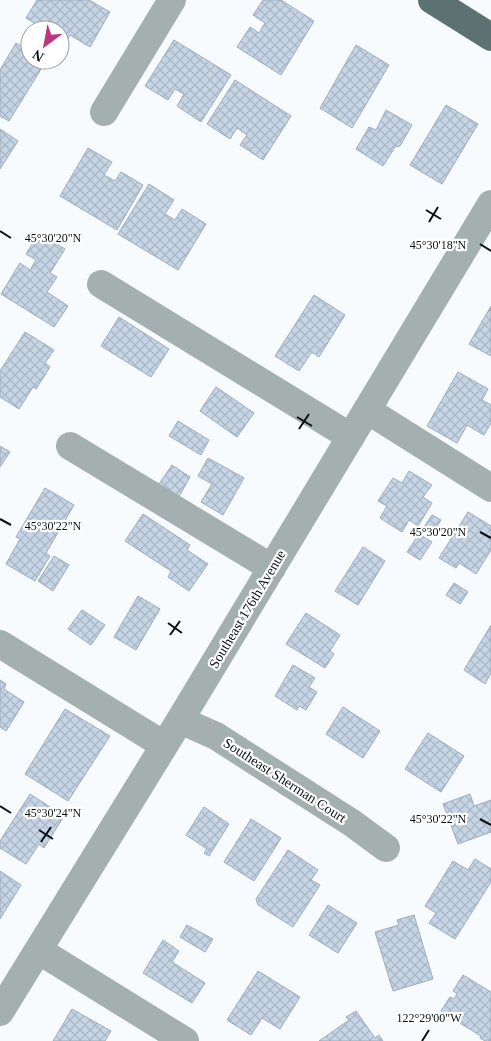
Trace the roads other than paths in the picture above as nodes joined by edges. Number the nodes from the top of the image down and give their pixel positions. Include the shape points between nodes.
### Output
1 (172, 0) edge
2 (432, 0) edge
3 (491, 37) edge
4 (104, 112) dead end
5 (491, 204) edge
6 (101, 284) dead end
7 (367, 410) junction
8 (351, 437) junction
9 (70, 446) dead end
10 (491, 488) edge
11 (272, 568) junction
12 (0, 644) edge
13 (180, 720) junction
14 (164, 745) junction
15 (386, 848) dead end
16 (38, 950) junction
17 (0, 1012) edge
18 (185, 1041) edge

1 - 4 street
2 - 3 main road
5 - 7 street, Southeast 176th Avenue
6 - 8 street
7 - 8 street, Southeast 176th Avenue
7 - 10 street
8 - 11 street, Southeast 176th Avenue
9 - 11 street
11 - 13 street, Southeast 176th Avenue
12 - 14 street
13 - 14 street, Southeast 176th Avenue
13 - 15 street, Southeast Sherman Court via 216,736
14 - 16 street, Southeast 176th Avenue
16 - 17 street, Southeast 176th Avenue
16 - 18 street

